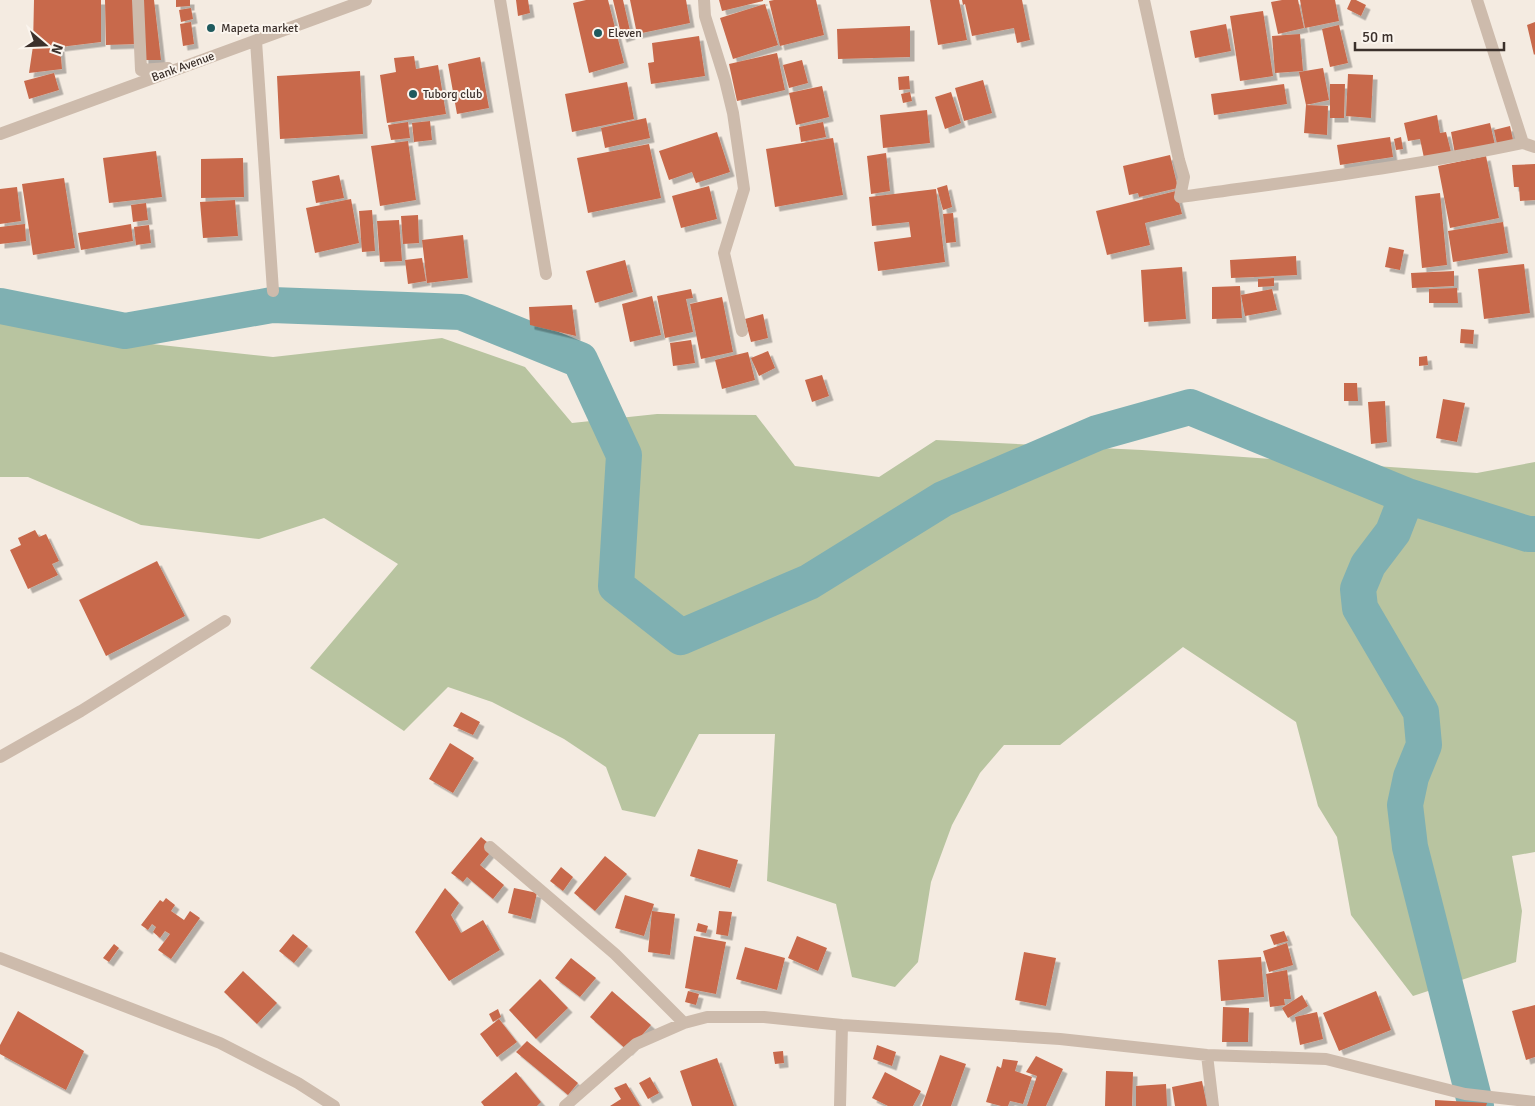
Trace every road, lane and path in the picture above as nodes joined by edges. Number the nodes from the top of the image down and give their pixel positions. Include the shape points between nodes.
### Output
1 (138, 0) edge
2 (366, 0) edge
3 (500, 0) edge
4 (704, 0) edge
5 (1144, 0) edge
6 (1477, 0) edge
7 (256, 41) junction
8 (183, 68) junction
9 (0, 134) edge
10 (1529, 145) edge
11 (546, 274) dead end
12 (273, 291) dead end
13 (742, 331) dead end
14 (225, 621) dead end
15 (0, 757) edge
16 (490, 847) dead end
17 (0, 959) edge
18 (684, 1023) junction
19 (842, 1025) junction
20 (1207, 1055) junction
21 (1535, 1102) edge
22 (334, 1106) edge
23 (565, 1106) edge
24 (840, 1106) edge
25 (1213, 1106) edge

1 - 8 street via 141,70
2 - 7 street, Bank Avenue
3 - 11 street
4 - 13 street via 705,16 733,113 744,189 724,253
5 - 10 street via 1184,177 1180,197
6 - 10 street
7 - 8 street, Bank Avenue
7 - 12 street
8 - 9 street, Bank Avenue
14 - 15 street via 81,711
16 - 18 street via 614,954
17 - 22 street via 220,1044 298,1083
18 - 19 street via 707,1016 764,1017
18 - 23 street via 636,1044
19 - 20 street via 1060,1039
19 - 24 street
20 - 21 street via 1326,1059 1465,1094
20 - 25 street

